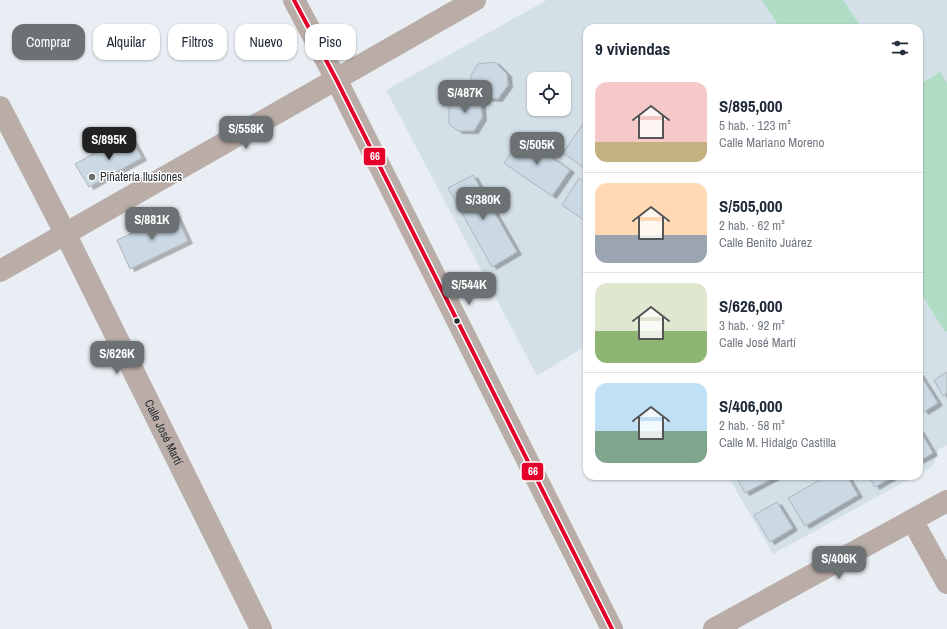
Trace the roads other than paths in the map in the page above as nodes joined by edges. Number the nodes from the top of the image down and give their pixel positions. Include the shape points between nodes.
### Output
1 (294, 0) edge
2 (475, 0) edge
3 (336, 79) junction
4 (0, 108) edge
5 (65, 233) junction
6 (0, 271) edge
7 (947, 501) edge
8 (912, 520) junction
9 (947, 583) edge
10 (261, 629) edge
11 (612, 629) edge
12 (714, 629) edge

1 - 3 street
2 - 3 street
3 - 5 street
3 - 11 street
4 - 5 street, Calle José Martí
5 - 6 street
5 - 10 street, Calle José Martí
7 - 8 street
8 - 9 street
8 - 12 street

